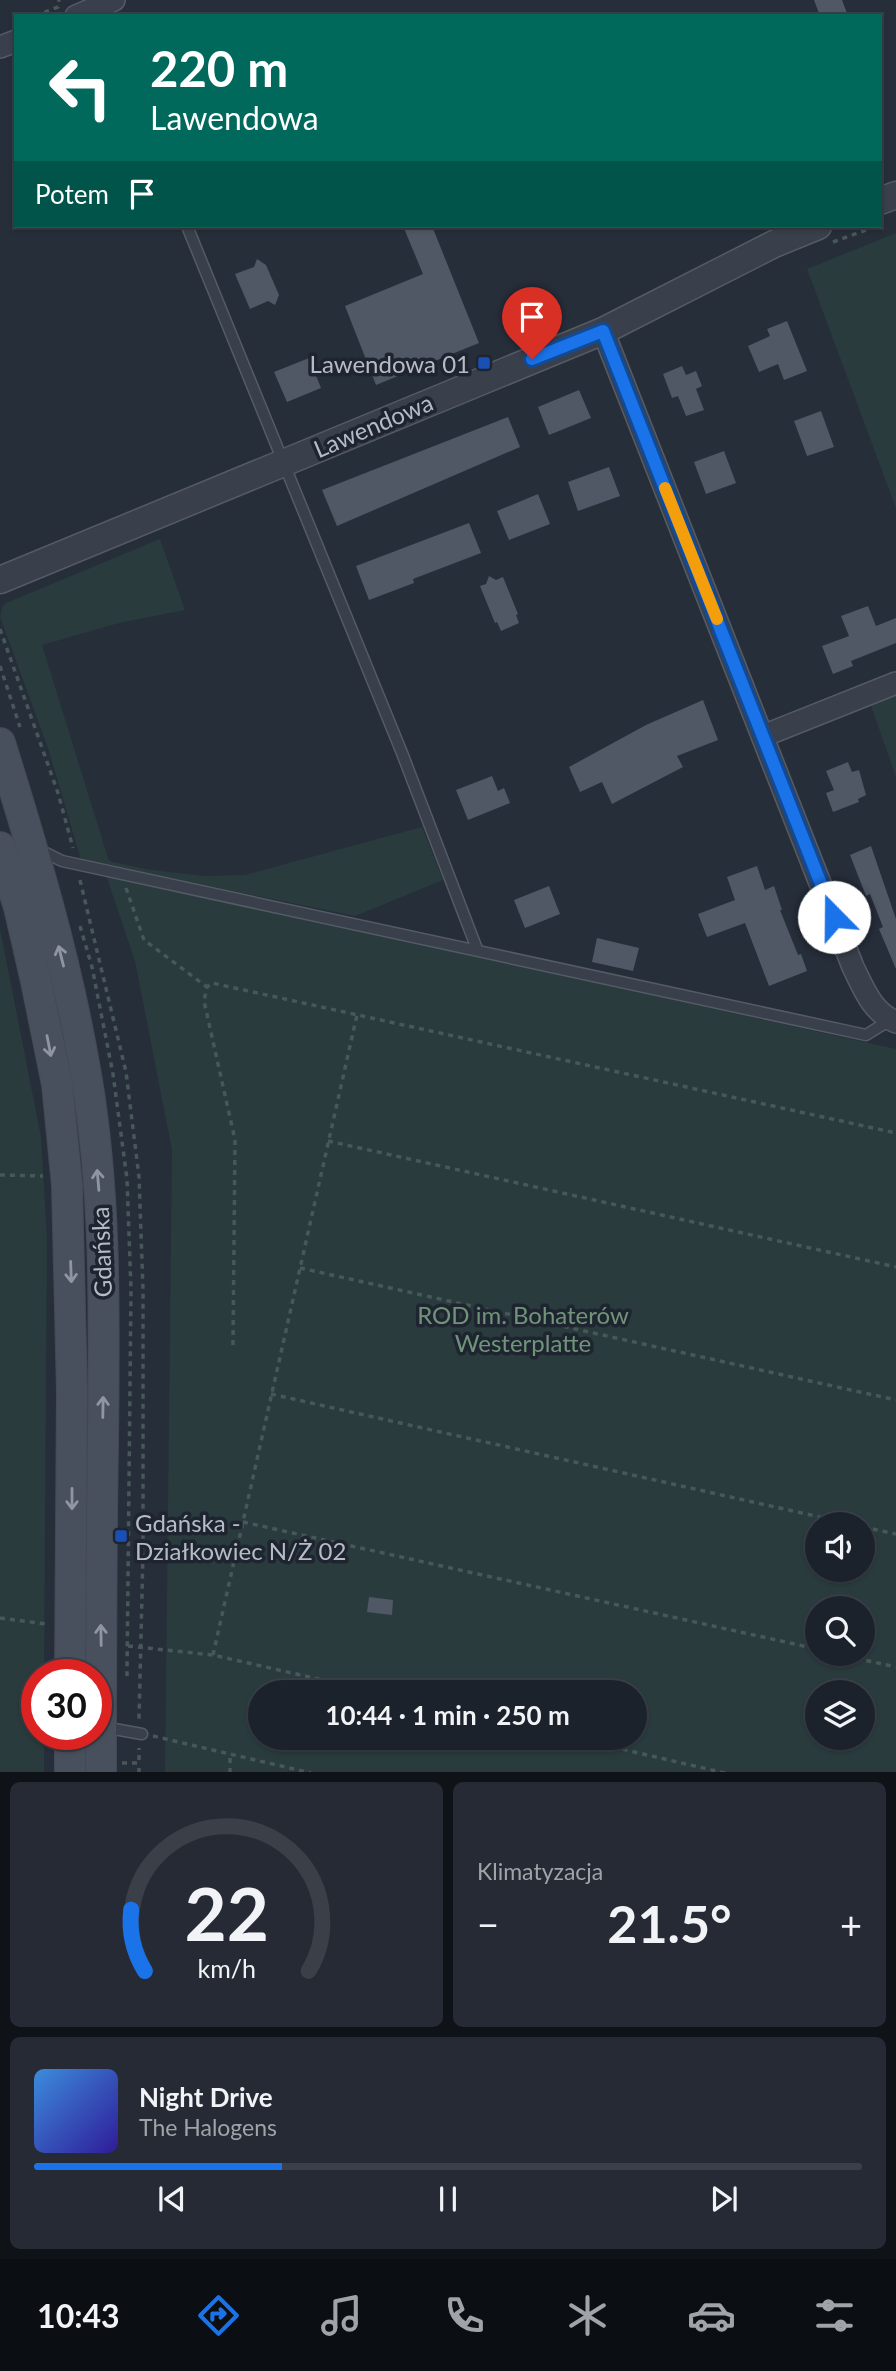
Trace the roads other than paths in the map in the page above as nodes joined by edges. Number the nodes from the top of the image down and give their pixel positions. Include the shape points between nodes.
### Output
1 (114, 0) edge
2 (90, 10) edge
3 (188, 228) edge
4 (813, 228) edge
5 (603, 331) junction
6 (282, 463) junction
7 (0, 580) edge
8 (896, 683) edge
9 (763, 736) junction
10 (0, 743) edge
11 (11, 850) edge
12 (477, 949) junction
13 (893, 1021) edge
14 (70, 1659) edge
15 (101, 1659) edge
16 (112, 1728) edge
17 (142, 1734) road end
18 (70, 1750) edge
19 (100, 1750) edge
20 (70, 1772) edge
21 (101, 1772) edge

1 - 2 street
3 - 6 lane
4 - 5 street, Lawendowa
5 - 6 street, Lawendowa
5 - 9 street
6 - 7 street, Lawendowa
6 - 12 lane
8 - 9 street
9 - 13 street via 853,967 867,997
10 - 11 main road, Gdańska
11 - 12 lane
11 -> 14 main road, Gdańska via 57,1084 66,1176 72,1392
15 -> 11 main road, Gdańska via 103,1290 98,1180 86,1077 65,974
12 - 13 lane via 866,1035
16 - 17 lane
18 - 20 main road
19 - 21 main road, Gdańska

